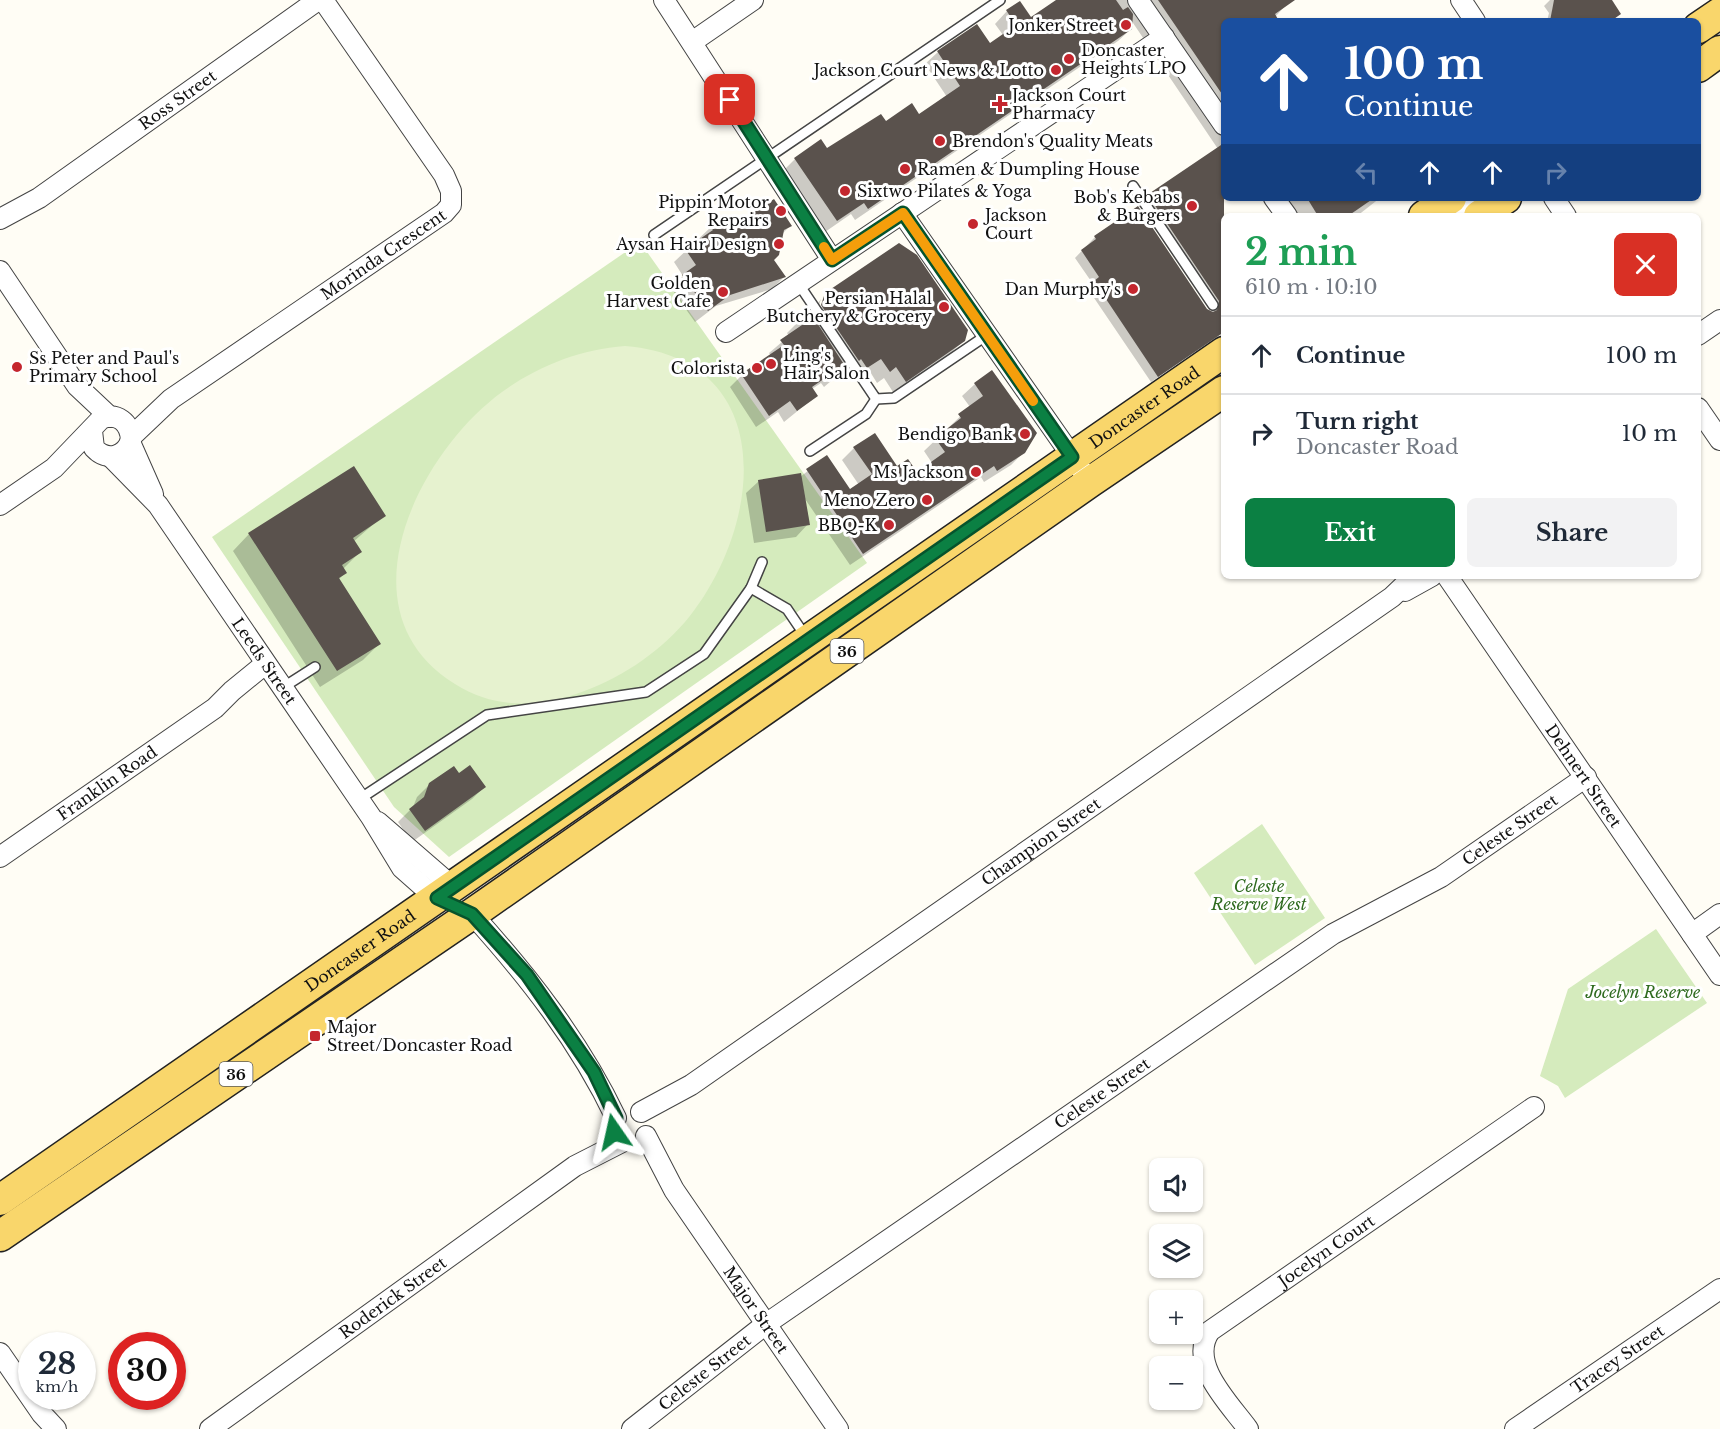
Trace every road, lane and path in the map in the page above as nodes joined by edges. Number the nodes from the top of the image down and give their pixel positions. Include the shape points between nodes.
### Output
1 (318, 0) edge
2 (323, 0) edge
3 (664, 0) edge
4 (753, 0) edge
5 (1000, 0) edge
6 (1138, 0) edge
7 (1461, 0) edge
8 (1720, 13) edge
9 (1473, 18) edge
10 (1720, 23) edge
11 (1701, 26) edge
12 (1701, 32) edge
13 (1164, 37) junction
14 (692, 42) junction
15 (1720, 51) edge
16 (1701, 65) edge
17 (1221, 121) edge
18 (769, 159) junction
19 (1133, 186) dead end
20 (39, 198) junction
21 (1446, 201) edge
22 (1493, 201) edge
23 (1502, 201) edge
24 (903, 213) junction
25 (1428, 213) edge
26 (1462, 213) edge
27 (1484, 213) edge
28 (0, 219) edge
29 (0, 232) edge
30 (654, 235) dead end
31 (832, 260) junction
32 (0, 271) edge
33 (798, 283) junction
34 (1213, 305) dead end
35 (1720, 320) edge
36 (726, 332) dead end
37 (1701, 333) edge
38 (987, 335) junction
39 (1221, 354) edge
40 (1221, 393) edge
41 (171, 399) junction
42 (876, 399) junction
43 (1701, 412) edge
44 (104, 424) junction
45 (131, 440) junction
46 (1720, 440) edge
47 (810, 451) dead end
48 (105, 454) junction
49 (1072, 457) junction
50 (54, 468) junction
51 (1090, 482) junction
52 (0, 505) edge
53 (158, 505) junction
54 (762, 562) dead end
55 (1411, 579) edge
56 (1426, 579) edge
57 (1449, 579) edge
58 (751, 588) junction
59 (1392, 597) junction
60 (817, 653) junction
61 (315, 667) dead end
62 (274, 676) junction
63 (1586, 777) junction
64 (358, 800) junction
65 (0, 857) edge
66 (445, 893) junction
67 (472, 914) junction
68 (1720, 914) edge
69 (1692, 934) junction
70 (1720, 975) edge
71 (1534, 1107) dead end
72 (631, 1127) junction
73 (0, 1200) edge
74 (0, 1236) edge
75 (1720, 1288) edge
76 (766, 1324) junction
77 (0, 1353) edge
78 (56, 1429) edge
79 (210, 1429) edge
80 (632, 1429) edge
81 (838, 1429) edge
82 (1248, 1429) edge
83 (1515, 1429) edge

1 - 20 street, Ross Street
2 - 41 street, Morinda Crescent via 444,176 451,191 451,205
3 - 14 street
4 - 14 street
5 - 18 lane
6 - 13 street
7 - 9 street
8 - 11 main road
10 - 12 main road
13 - 17 street
13 - 24 street
14 - 18 street
15 - 16 main road
18 - 30 lane
18 - 31 street
19 - 34 lane
20 - 28 street, Ross Street
20 - 29 street, Ross Street
21 - 25 main road
22 - 26 street
23 - 27 main road
24 - 31 street
24 - 38 street
31 - 33 street
32 - 44 street
33 - 36 street
33 - 42 lane
35 - 37 street
38 - 42 lane via 894,398
38 - 49 street
39 - 49 main road, Doncaster Road / 36
40 - 51 main road, Doncaster Road / 36
41 - 44 street, Morinda Crescent
41 - 45 street, Morinda Crescent
42 - 47 lane via 866,414
43 - 46 street
44 - 45 street via 129,427
44 - 48 street via 92,443
44 - 50 street
45 - 48 street via 123,452
45 - 53 street, Leeds Street
48 - 50 street
48 - 53 street, Leeds Street
49 - 51 street
49 - 60 main road, Doncaster Road / 36
50 - 52 street
51 - 60 main road, Doncaster Road / 36
53 - 62 street, Leeds Street
54 - 58 lane
55 - 59 street, Champion Street
56 - 59 street, Champion Street
57 - 63 street, Dehnert Street
58 - 60 lane via 787,609
58 - 64 lane via 704,654 646,692 487,714
59 - 72 street, Champion Street
60 - 66 main road, Doncaster Road / 36
60 - 67 main road, Doncaster Road / 36
61 - 62 lane
62 - 64 street, Leeds Street
62 - 65 street, Franklin Road via 232,691 216,708
63 - 69 street, Dehnert Street
63 - 76 street, Celeste Street via 1441,877 1333,934
64 - 66 street, Leeds Street
66 - 67 main road
66 - 73 main road, Doncaster Road / 36
67 - 72 street, Major Street via 527,975
67 - 74 main road, Doncaster Road / 36
68 - 69 street
69 - 70 street, Dehnert Street
71 - 82 street, Jocelyn Court via 1210,1331 1202,1349 1206,1368
72 - 76 street, Major Street
72 - 79 street, Roderick Street
75 - 83 street, Tracey Street
76 - 80 street, Celeste Street
76 - 81 street, Major Street
77 - 78 street

